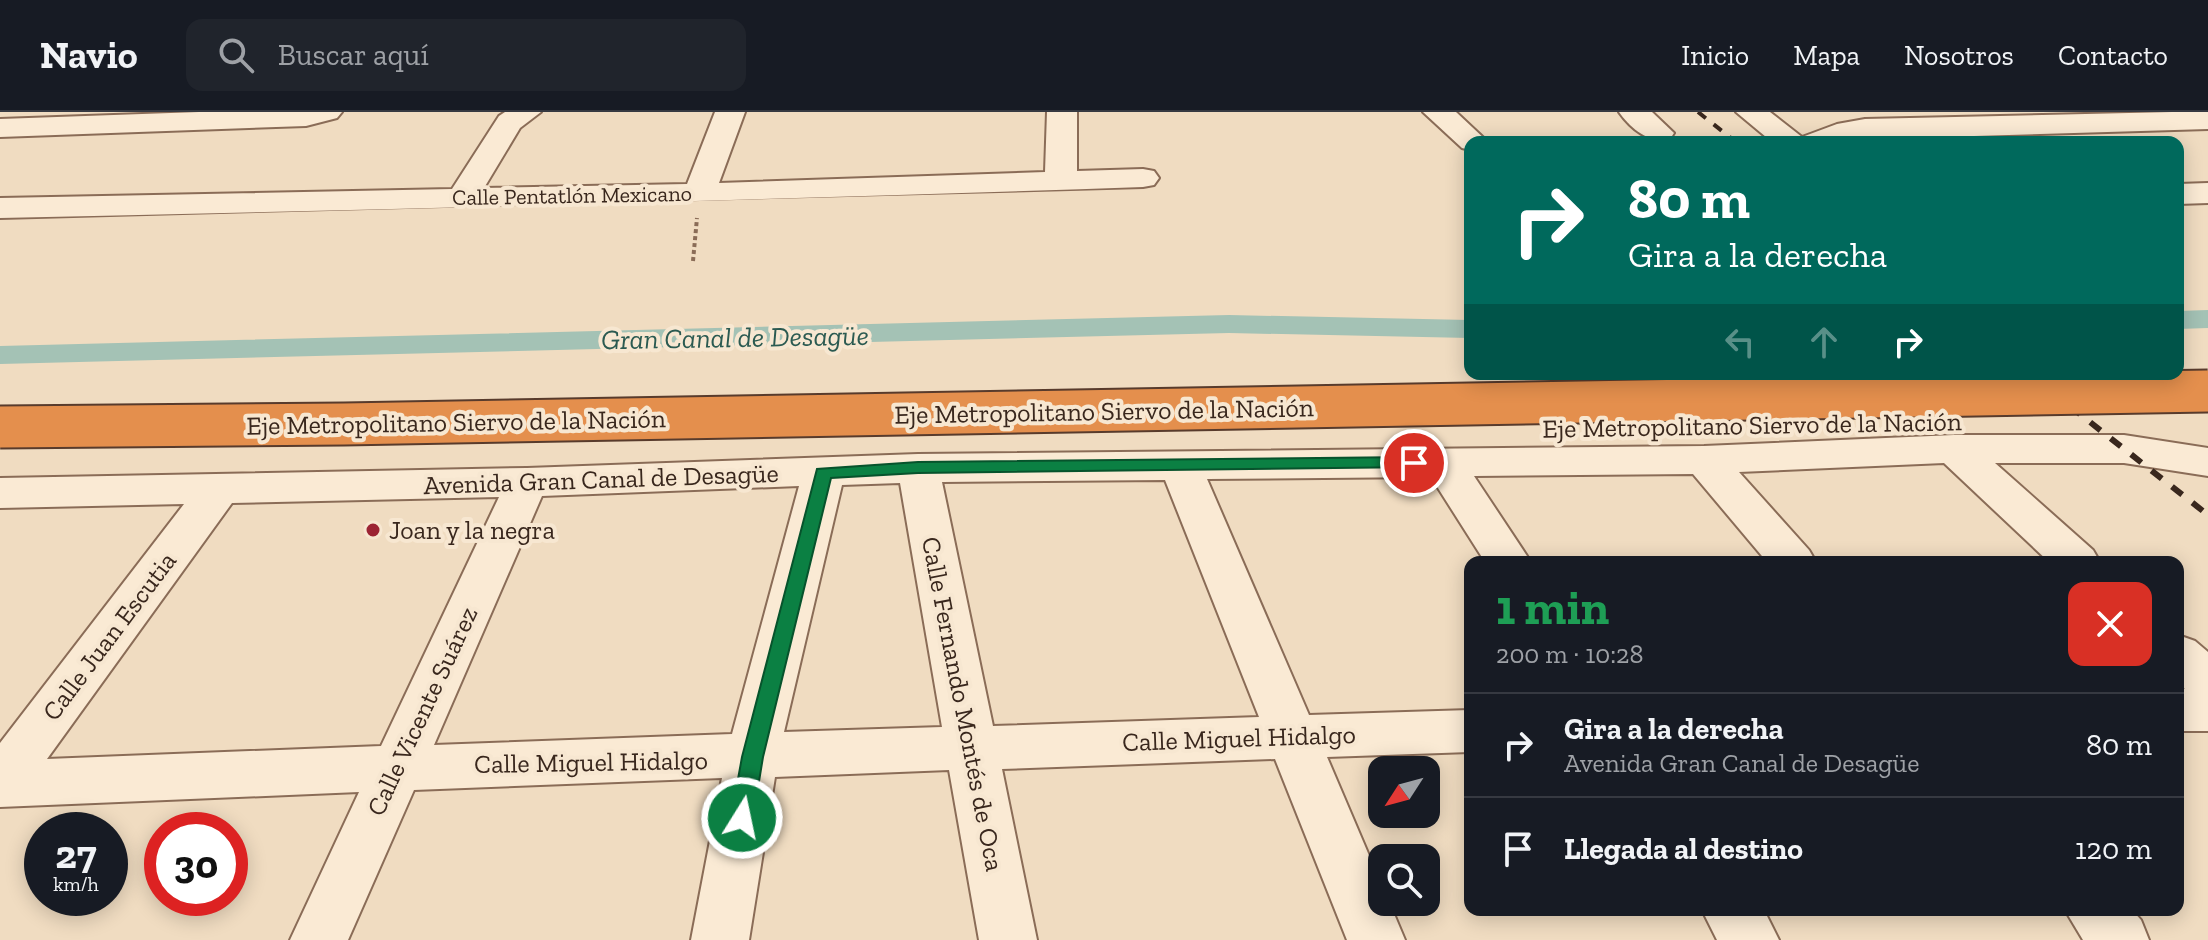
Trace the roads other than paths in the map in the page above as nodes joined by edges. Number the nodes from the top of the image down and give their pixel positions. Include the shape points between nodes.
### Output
1 (19, 112) edge
2 (327, 112) edge
3 (526, 112) edge
4 (730, 112) edge
5 (1062, 112) edge
6 (1438, 112) edge
7 (1634, 112) edge
8 (1767, 116) edge
9 (180, 117) edge
10 (2208, 120) edge
11 (1979, 126) edge
12 (0, 128) edge
13 (1659, 133) dead end
14 (1466, 136) edge
15 (1785, 136) edge
16 (1831, 136) edge
17 (2013, 136) edge
18 (1143, 178) dead end
19 (1061, 181) junction
20 (699, 193) junction
21 (2208, 193) edge
22 (2184, 194) edge
23 (463, 196) junction
24 (0, 208) edge
25 (2208, 391) edge
26 (2208, 417) edge
27 (0, 427) edge
28 (1954, 449) junction
29 (0, 450) edge
30 (1704, 460) junction
31 (1443, 462) junction
32 (2208, 462) edge
33 (1181, 467) junction
34 (918, 468) junction
35 (824, 473) junction
36 (527, 482) junction
37 (219, 489) junction
38 (0, 493) edge
39 (1504, 556) edge
40 (1788, 556) edge
41 (2070, 556) edge
42 (2184, 659) edge
43 (2208, 681) edge
44 (2184, 710) edge
45 (2208, 710) edge
46 (1464, 731) edge
47 (1293, 737) junction
48 (972, 746) junction
49 (752, 757) junction
50 (396, 767) junction
51 (0, 783) edge
52 (1735, 916) edge
53 (2099, 916) edge
54 (319, 940) edge
55 (720, 940) edge
56 (1008, 940) edge
57 (1376, 940) edge
58 (1750, 940) edge
59 (2120, 940) edge

1 - 12 street
2 - 9 street via 306,117
3 - 23 street via 509,122
4 - 20 street
5 - 19 street
6 - 14 street
7 - 13 street
8 - 15 street
9 - 12 street
10 - 11 street
11 - 16 street via 1848,130
11 - 17 street
18 - 19 street, Calle Pentatlón Mexicano
19 - 20 street, Calle Pentatlón Mexicano
20 - 23 street, Calle Pentatlón Mexicano
21 - 22 street
23 - 24 street, Calle Pentatlón Mexicano
25 - 27 highway, Eje Metropolitano Siervo de la Nación, bridge
26 - 29 highway, Eje Metropolitano Siervo de la Nación
28 - 30 street, Avenida Gran Canal de Desagüe
28 - 32 street, Avenida Gran Canal de Desagüe via 2124,449
28 - 41 street
30 - 31 street, Avenida Gran Canal de Desagüe
30 - 40 street
31 - 33 street, Avenida Gran Canal de Desagüe
31 - 39 street
33 - 34 street, Avenida Gran Canal de Desagüe
33 - 47 street
34 - 35 street, Avenida Gran Canal de Desagüe
34 - 48 street, Calle Fernando Montés de Oca
35 - 36 street, Avenida Gran Canal de Desagüe
35 - 49 street
36 - 37 street, Avenida Gran Canal de Desagüe
36 - 50 street, Calle Vicente Suárez
37 - 38 street, Avenida Gran Canal de Desagüe
37 - 51 street, Calle Juan Escutia
42 - 43 street
44 - 45 street
46 - 47 street, Calle Miguel Hidalgo
47 - 48 street, Calle Miguel Hidalgo
47 - 57 street
48 - 49 street, Calle Miguel Hidalgo
48 - 56 street, Calle Fernando Montés de Oca
49 - 50 street, Calle Miguel Hidalgo
49 - 55 street
50 - 51 street, Calle Miguel Hidalgo
50 - 54 street, Calle Vicente Suárez
52 - 58 street
53 - 59 street

